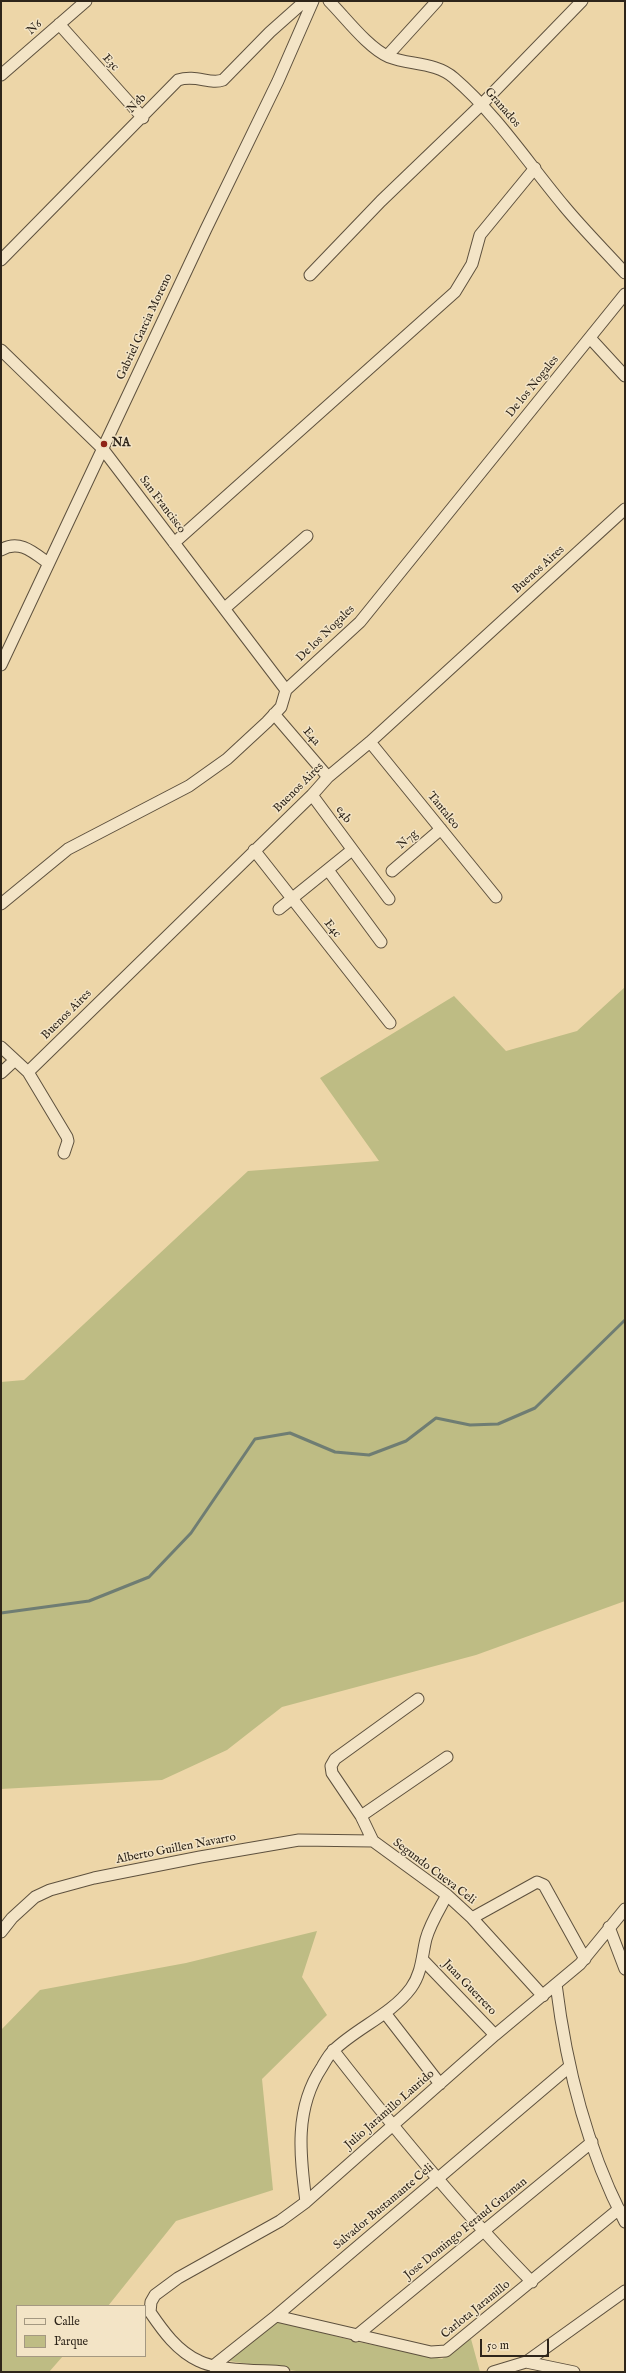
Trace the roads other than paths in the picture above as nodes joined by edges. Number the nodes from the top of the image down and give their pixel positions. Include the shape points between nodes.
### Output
1 (86, 1) edge
2 (305, 1) edge
3 (313, 1) edge
4 (330, 1) edge
5 (437, 1) edge
6 (582, 1) edge
7 (59, 24) junction
8 (387, 56) junction
9 (1, 75) edge
10 (482, 104) junction
11 (143, 118) junction
12 (535, 168) junction
13 (1, 260) edge
14 (625, 273) edge
15 (310, 275) dead end
16 (625, 294) edge
17 (590, 338) junction
18 (1, 350) edge
19 (625, 376) edge
20 (102, 448) junction
21 (625, 509) edge
22 (307, 536) dead end
23 (174, 543) junction
24 (1, 550) edge
25 (48, 563) junction
26 (225, 608) junction
27 (1, 665) edge
28 (286, 690) junction
29 (274, 714) junction
30 (370, 742) junction
31 (328, 777) junction
32 (312, 795) junction
33 (441, 829) junction
34 (254, 850) junction
35 (352, 850) junction
36 (328, 870) junction
37 (392, 871) dead end
38 (496, 897) dead end
39 (292, 899) junction
40 (389, 899) dead end
41 (1, 904) edge
42 (279, 910) dead end
43 (381, 942) dead end
44 (390, 1023) dead end
45 (1, 1047) edge
46 (14, 1061) junction
47 (28, 1072) junction
48 (1, 1073) edge
49 (64, 1154) dead end
50 (418, 1699) dead end
51 (447, 1757) dead end
52 (361, 1816) junction
53 (373, 1840) junction
54 (447, 1895) junction
55 (625, 1909) edge
56 (472, 1918) junction
57 (609, 1927) junction
58 (1, 1932) edge
59 (585, 1959) junction
60 (423, 1960) junction
61 (625, 1969) edge
62 (556, 1984) junction
63 (543, 1996) junction
64 (385, 2013) junction
65 (495, 2035) junction
66 (333, 2050) junction
67 (569, 2067) junction
68 (440, 2084) junction
69 (391, 2125) junction
70 (592, 2142) junction
71 (437, 2179) junction
72 (306, 2202) junction
73 (618, 2209) junction
74 (625, 2222) edge
75 (483, 2232) junction
76 (532, 2282) junction
77 (625, 2291) edge
78 (276, 2316) junction
79 (356, 2336) junction
80 (526, 2362) junction
81 (213, 2366) junction
82 (284, 2372) edge
83 (492, 2372) edge
84 (574, 2372) edge

1 - 7 street, N6
2 - 11 street, N6b via 223,80 214,82 188,77 178,80
3 - 20 street, Gabriel Garcia Moreno via 278,81
4 - 8 street, Granados via 377,50
5 - 8 street
6 - 10 street
7 - 9 street, N6
7 - 11 street, E3c
8 - 10 street, Granados via 419,63 452,76
10 - 12 street, Granados
10 - 15 street via 426,155
11 - 13 street, N6b
12 - 14 street, Granados via 564,206
12 - 23 street via 480,235 472,264 455,292
16 - 17 street, De los Nogales
17 - 19 street
17 - 28 street, De los Nogales via 360,622
18 - 20 street, San Francisco
20 - 23 street, San Francisco
20 - 25 street, Gabriel Garcia Moreno
21 - 30 street, Buenos Aires
22 - 26 street
23 - 26 street, San Francisco
24 - 25 street via 8,546 21,546
25 - 27 street, Gabriel Garcia Moreno
26 - 28 street, San Francisco
28 - 29 street, De los Nogales via 283,703
29 - 31 street, E4a
29 - 41 street, De los Nogales via 227,759 203,777 74,845 36,873
30 - 31 street, Buenos Aires
30 - 33 street, Tantaleo
31 - 32 street, Buenos Aires
32 - 34 street, Buenos Aires
32 - 35 street, e4b
33 - 37 street, N7g
33 - 38 street, Tantaleo
34 - 39 street, E4c
34 - 47 street, Buenos Aires
35 - 36 street
35 - 40 street, e4b
36 - 39 street
36 - 43 street
39 - 42 street
39 - 44 street, E4c
45 - 46 street
46 - 47 street
46 - 48 street
47 - 49 street via 67,1137
50 - 52 street, Segundo Cueva Celi via 335,1759 331,1766 332,1773
51 - 52 street
52 - 53 street, Segundo Cueva Celi
53 - 54 street, Segundo Cueva Celi
53 - 58 street, Alberto Guillen Navarro via 299,1840 94,1878 50,1890 35,1897
54 - 56 street, Segundo Cueva Celi
54 - 60 street via 430,1926
55 - 57 street, Julio Jaramillo Laurido
56 - 59 street via 537,1882 544,1884
56 - 63 street, Segundo Cueva Celi
57 - 59 street, Julio Jaramillo Laurido
57 - 61 street
59 - 62 street, Julio Jaramillo Laurido
60 - 64 street via 412,1986
60 - 65 street, Juan Guerrero
62 - 63 street, Julio Jaramillo Laurido
62 - 67 street
63 - 65 street, Julio Jaramillo Laurido
64 - 66 street
64 - 68 street
65 - 68 street, Julio Jaramillo Laurido
66 - 69 street
66 - 72 street via 306,2097 302,2117 300,2153
67 - 70 street
67 - 71 street, Salvador Bustamante Celi
68 - 69 street, Julio Jaramillo Laurido
69 - 71 street
69 - 72 street, Julio Jaramillo Laurido
70 - 73 street
70 - 75 street, Jose Domingo Feraud Guzman
71 - 75 street
71 - 78 street, Salvador Bustamante Celi
72 - 81 street, Julio Jaramillo Laurido via 268,2228 178,2278 155,2295 151,2302 150,2312 168,2337 199,2362
73 - 74 street
73 - 76 street, Carlota Jaramillo
75 - 76 street
75 - 79 street, Jose Domingo Feraud Guzman
76 - 79 street, Carlota Jaramillo via 446,2350 431,2352
77 - 80 street
78 - 79 street, Carlota Jaramillo
78 - 81 street, Salvador Bustamante Celi
80 - 83 street
80 - 84 street
81 - 82 street

